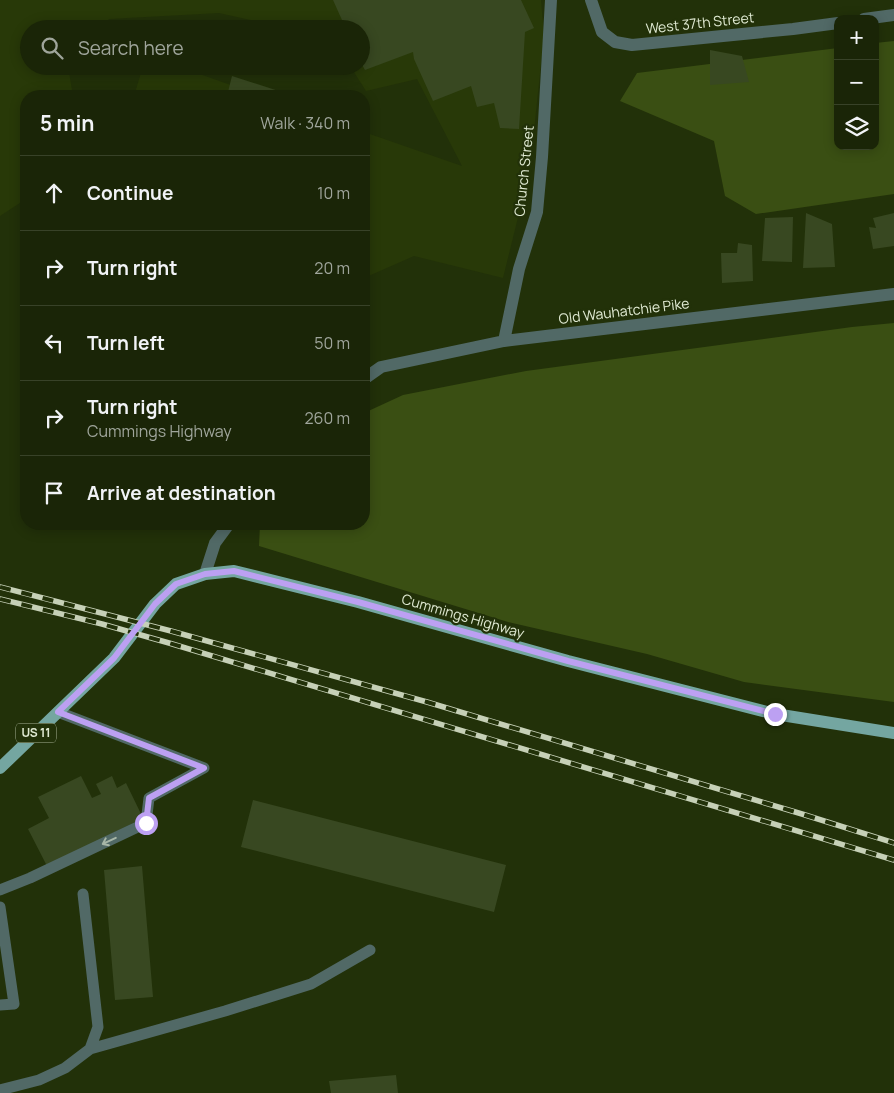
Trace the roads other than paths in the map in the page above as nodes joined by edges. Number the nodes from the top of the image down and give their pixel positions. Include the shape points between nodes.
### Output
1 (551, 0) edge
2 (591, 0) edge
3 (894, 14) edge
4 (879, 16) edge
5 (834, 23) edge
6 (894, 294) edge
7 (504, 341) junction
8 (370, 375) edge
9 (225, 530) edge
10 (205, 574) junction
11 (58, 712) junction
12 (894, 733) edge
13 (0, 768) edge
14 (0, 890) edge
15 (83, 894) dead end
16 (0, 907) edge
17 (370, 950) dead end
18 (0, 1005) edge
19 (90, 1049) junction
20 (0, 1090) edge

1 - 7 street, Church Street via 537,212
2 - 5 street, West 37th Street via 602,32 615,42 632,45
3 - 4 street
6 - 7 street, Old Wauhatchie Pike
7 - 8 street, Old Wauhatchie Pike via 381,367
9 - 10 street via 215,543
10 - 11 main road, Cummings Highway / US 11 via 176,584 155,604 114,658
10 - 12 main road, Cummings Highway / US 11 via 234,571 775,714
11 - 13 main road, US 11
11 -> 14 lane via 204,768 149,798 146,823
15 - 19 lane via 98,1027
16 - 18 lane via 14,1004
17 - 19 lane via 311,984
19 - 20 lane via 65,1068 39,1080

